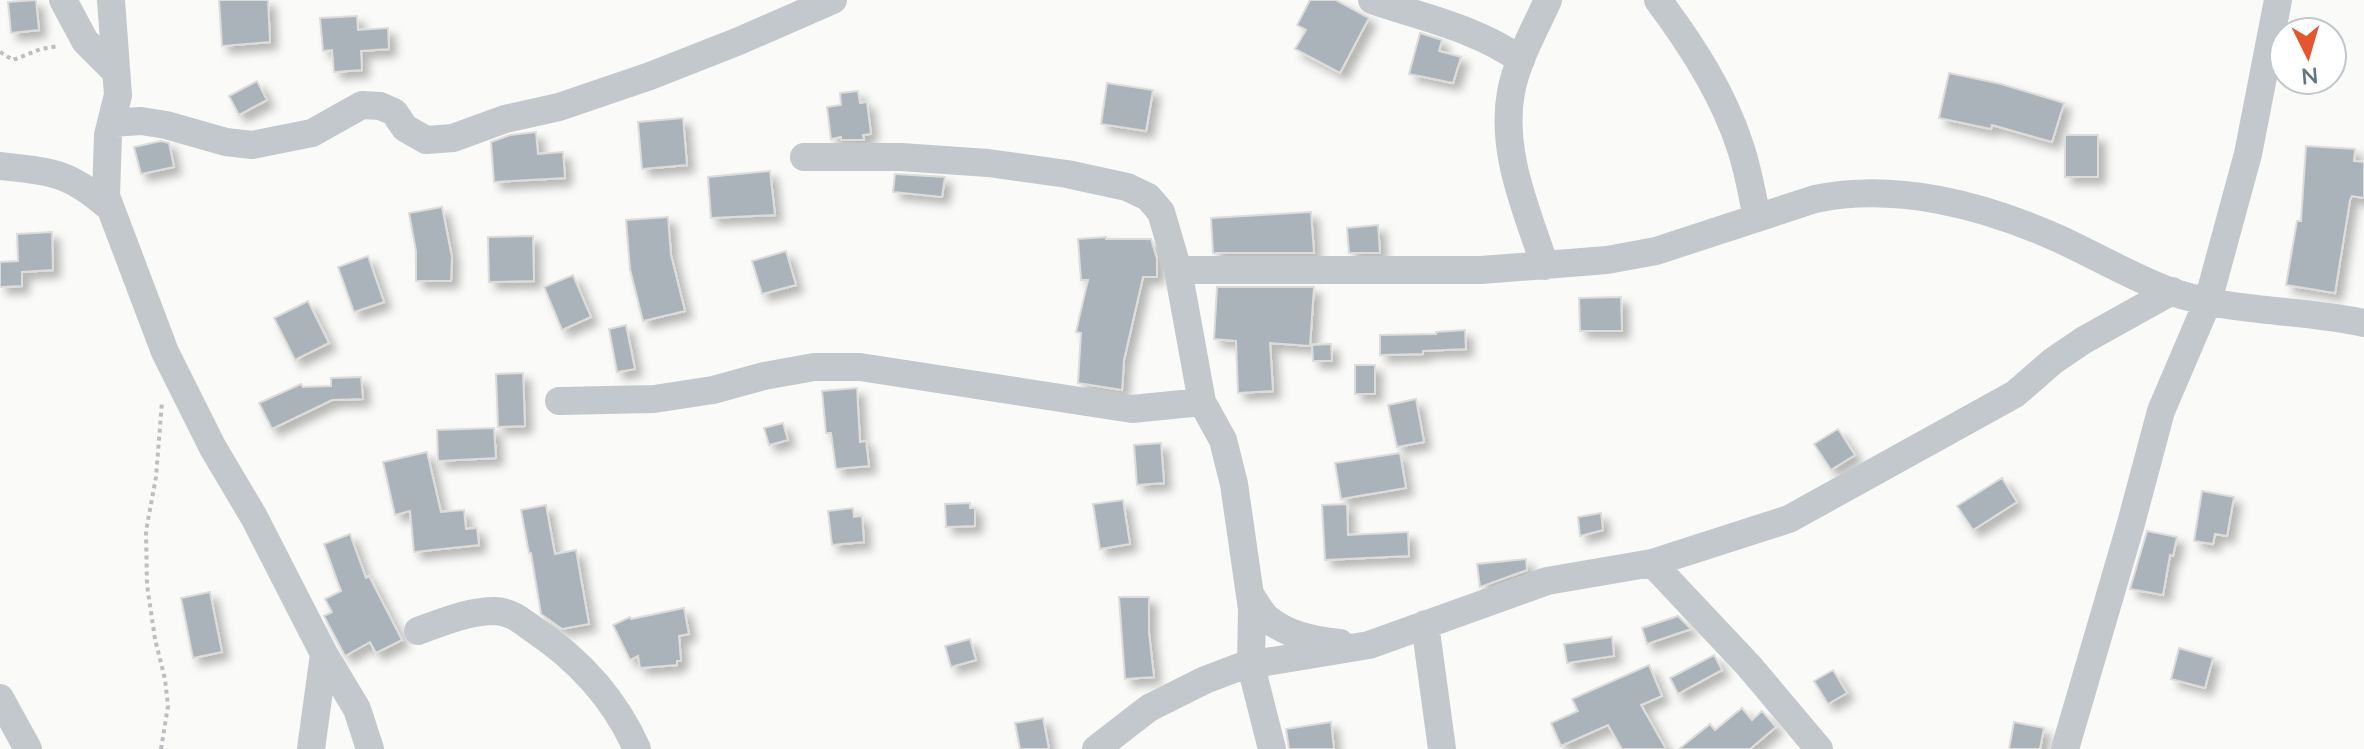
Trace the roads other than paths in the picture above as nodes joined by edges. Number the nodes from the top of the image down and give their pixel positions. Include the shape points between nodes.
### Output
1 (63, 0) edge
2 (111, 0) edge
3 (833, 0) edge
4 (1372, 0) edge
5 (1548, 0) edge
6 (1658, 0) edge
7 (2278, 0) edge
8 (1521, 60) junction
9 (116, 72) junction
10 (112, 123) junction
11 (804, 157) dead end
12 (0, 166) edge
13 (110, 208) junction
14 (1757, 218) junction
15 (1545, 266) junction
16 (1178, 270) junction
17 (2172, 291) junction
18 (2208, 301) junction
19 (2364, 323) edge
20 (559, 401) dead end
21 (1202, 402) junction
22 (1652, 563) junction
23 (1250, 594) junction
24 (1425, 624) junction
25 (418, 631) dead end
26 (1369, 645) junction
27 (324, 654) junction
28 (1251, 666) junction
29 (0, 698) edge
30 (28, 749) edge
31 (311, 749) edge
32 (370, 749) edge
33 (637, 749) edge
34 (1096, 749) edge
35 (1272, 749) edge
36 (1442, 749) edge
37 (1819, 749) edge
38 (2065, 749) edge

1 - 9 street via 85,41
2 - 9 street
3 - 10 street via 650,76 453,138 426,140 405,128 394,112 362,105 312,133 252,145 141,121
4 - 8 street via 1499,44
5 - 8 street
6 - 14 street via 1728,115
7 - 18 street via 2248,154
8 - 15 street via 1511,90 1510,149
9 - 10 street
10 - 13 street via 105,161
11 - 16 street via 988,163 1127,187 1148,197 1161,212
12 - 13 street via 68,176
13 - 27 street via 165,352
14 - 15 street via 1656,251
14 - 17 street via 1840,194 1915,196 2001,215
15 - 16 street
16 - 21 street
17 - 18 street
17 - 22 street via 2084,340 2015,394 1789,519
18 - 19 street
18 - 38 street via 2161,411
20 - 21 street via 654,399 814,367 860,367 1132,409
21 - 23 street via 1227,454
22 - 24 street via 1547,581
22 - 37 street
23 - 26 street via 1267,618 1283,628 1332,642
23 - 28 street
24 - 26 street
24 - 36 street
25 - 33 street via 471,613 516,615 595,681
26 - 28 street
27 - 31 street
27 - 32 street via 357,709
28 - 34 street via 1205,680 1149,708
28 - 35 street
29 - 30 street

